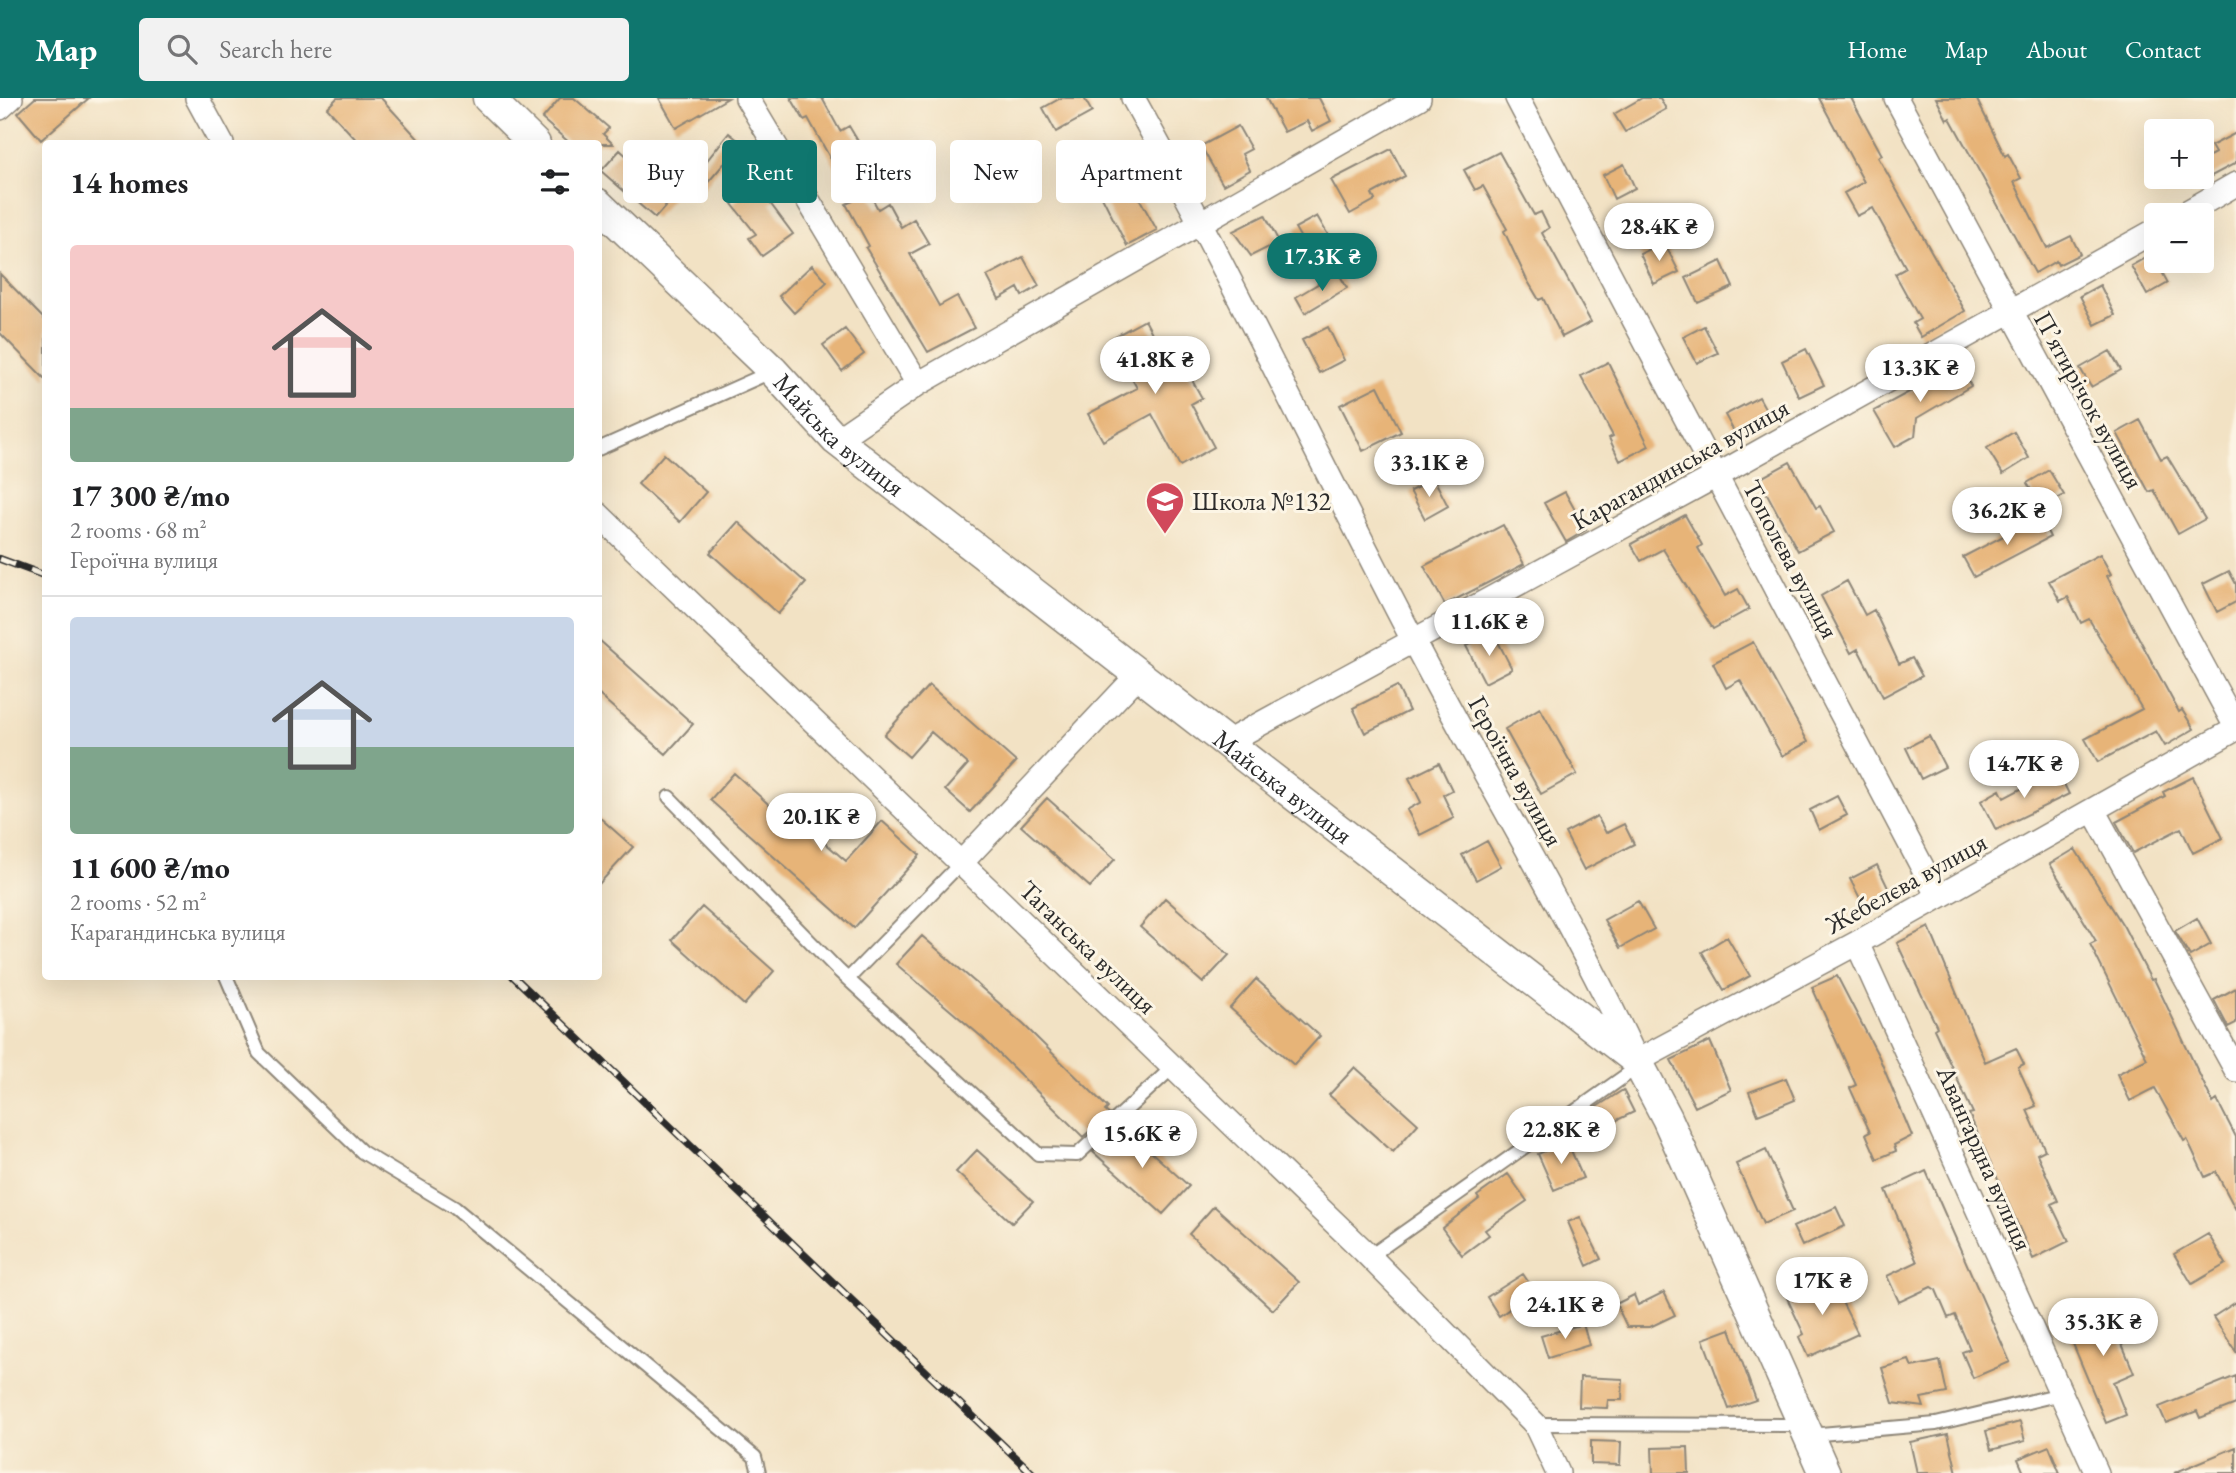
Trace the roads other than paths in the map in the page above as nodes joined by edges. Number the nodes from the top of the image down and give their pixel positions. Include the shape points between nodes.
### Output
1 (11, 98) edge
2 (197, 98) edge
3 (488, 98) edge
4 (747, 98) edge
5 (1133, 98) edge
6 (1419, 98) edge
7 (1517, 98) edge
8 (1896, 98) edge
9 (0, 108) edge
10 (220, 140) edge
11 (531, 140) edge
12 (2236, 184) edge
13 (2203, 203) edge
14 (602, 208) edge
15 (1202, 222) junction
16 (2144, 237) edge
17 (2010, 313) junction
18 (773, 371) junction
19 (918, 384) junction
20 (836, 440) junction
21 (602, 447) edge
22 (1716, 477) junction
23 (602, 518) edge
24 (1414, 642) junction
25 (1139, 674) junction
26 (2236, 728) edge
27 (1227, 742) junction
28 (669, 797) dead end
29 (2093, 810) junction
30 (961, 863) junction
31 (1938, 897) junction
32 (1857, 943) junction
33 (848, 979) junction
34 (228, 980) edge
35 (1638, 1063) junction
36 (1173, 1067) junction
37 (2236, 1070) edge
38 (1369, 1256) junction
39 (2061, 1394) junction
40 (1535, 1424) junction
41 (1806, 1430) junction
42 (759, 1473) edge
43 (1558, 1473) edge
44 (1825, 1473) edge
45 (2097, 1473) edge

1 - 9 street
2 - 10 street
3 - 11 street
4 - 19 street
5 - 15 street, Героїчна вулиця
6 - 15 street
7 - 22 street, Тополєва вулиця
8 - 17 street, П’ятирічок вулиця
12 - 13 street
14 - 18 street, Майська вулиця
15 - 19 street
15 - 24 street, Героїчна вулиця
16 - 17 street, Карагандинська вулиця
17 - 22 street, Карагандинська вулиця
17 - 26 street, П’ятирічок вулиця
18 - 20 street, Майська вулиця
18 - 21 lane
19 - 20 street
20 - 25 street, Майська вулиця
22 - 24 street, Карагандинська вулиця
22 - 31 street, Тополєва вулиця
23 - 30 street, Таганська вулиця
24 - 27 street, Карагандинська вулиця
24 - 35 street, Героїчна вулиця via 1602,986
25 - 27 street, Майська вулиця
25 - 30 street
26 - 29 street, Жебелєва вулиця
27 - 35 street, Майська вулиця
28 - 33 lane
29 - 31 street, Жебелєва вулиця
29 - 37 street
30 - 33 lane
30 - 36 street, Таганська вулиця
31 - 32 street, Жебелєва вулиця
32 - 35 street, Жебелєва вулиця
32 - 39 street, Авангардна вулиця
33 - 36 lane via 1038,1154 1077,1154
34 - 42 lane via 259,1053 362,1152 455,1208 755,1457
35 - 38 lane
35 - 41 street, Майська вулиця
36 - 38 street, Таганська вулиця
38 - 40 street, Таганська вулиця
39 - 41 lane via 1936,1424
39 - 45 street, Авангардна вулиця
40 - 41 lane
40 - 43 street, Таганська вулиця
41 - 44 street, Майська вулиця

